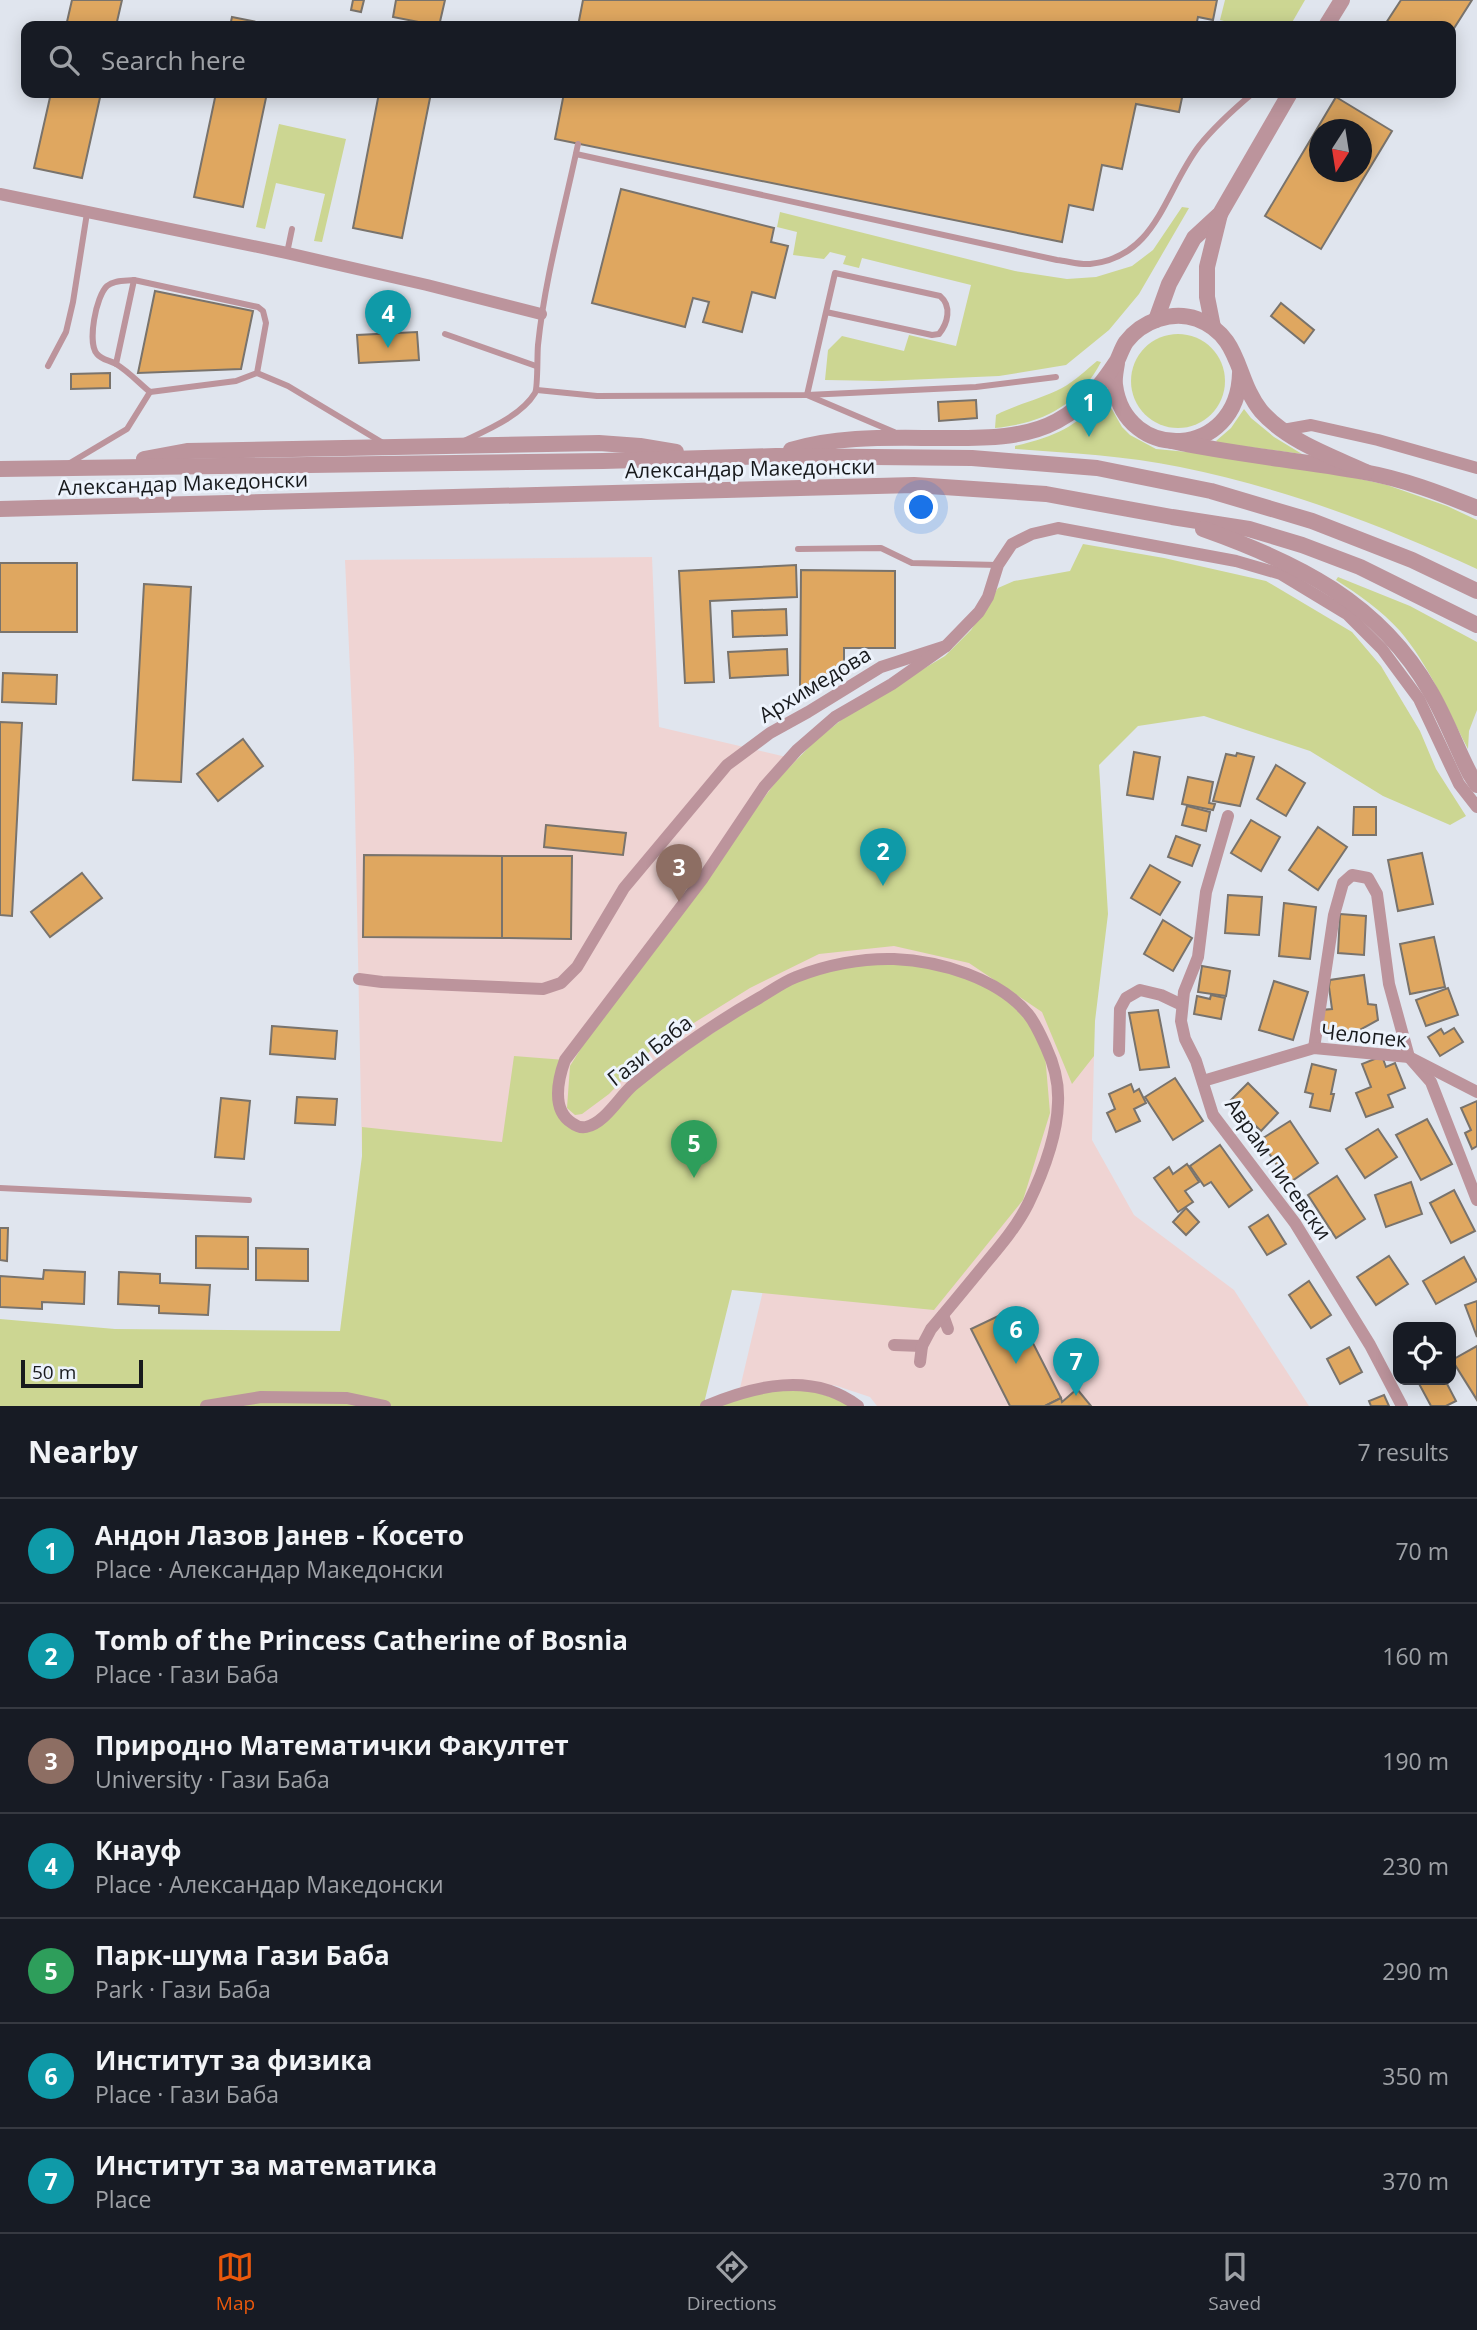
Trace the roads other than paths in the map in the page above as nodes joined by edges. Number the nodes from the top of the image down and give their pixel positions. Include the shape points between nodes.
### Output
1 (1342, 0) edge
2 (1329, 21) edge
3 (1247, 98) edge
4 (1287, 98) edge
5 (578, 144) dead end
6 (576, 154) junction
7 (0, 194) edge
8 (87, 213) junction
9 (1220, 214) junction
10 (292, 229) dead end
11 (287, 253) junction
12 (134, 280) junction
13 (826, 312) junction
14 (541, 314) junction
15 (1156, 320) junction
16 (1213, 327) junction
17 (445, 334) dead end
18 (1117, 361) junction
19 (116, 364) junction
20 (48, 366) dead end
21 (536, 366) junction
22 (257, 373) junction
23 (1240, 373) junction
24 (1056, 377) dead end
25 (537, 390) junction
26 (150, 392) junction
27 (807, 395) junction
28 (1283, 430) junction
29 (909, 438) junction
30 (1172, 442) junction
31 (390, 446) junction
32 (453, 446) junction
33 (776, 456) junction
34 (696, 458) junction
35 (125, 466) junction
36 (64, 467) junction
37 (1477, 468) edge
38 (0, 469) edge
39 (1366, 472) junction
40 (1477, 508) edge
41 (0, 509) edge
42 (1171, 517) junction
43 (797, 550) dead end
44 (998, 565) junction
45 (1477, 591) edge
46 (1477, 625) edge
47 (946, 646) junction
48 (1477, 785) edge
49 (1477, 807) edge
50 (1228, 816) dead end
51 (359, 979) dead end
52 (1182, 1005) junction
53 (1314, 1048) junction
54 (1119, 1051) dead end
55 (1409, 1058) junction
56 (1203, 1081) junction
57 (1477, 1092) edge
58 (0, 1188) edge
59 (249, 1200) dead end
60 (1477, 1200) edge
61 (943, 1315) junction
62 (948, 1329) dead end
63 (894, 1345) dead end
64 (922, 1346) junction
65 (920, 1362) dead end
66 (206, 1406) edge
67 (385, 1406) edge
68 (706, 1406) edge
69 (858, 1406) edge
70 (1402, 1406) edge

1 - 2 street
3 - 6 lane via 1199,147 1139,244 1111,260 1087,264
4 - 9 street
5 - 6 lane
6 - 14 lane
7 - 8 street
8 - 11 street
8 - 20 lane via 66,332
9 - 15 street via 1194,238
9 - 16 street via 1206,267
10 - 11 lane
11 - 14 street
12 - 19 lane
12 - 19 lane via 115,282 100,298 93,349
12 - 22 lane via 258,307 266,323
13 - 13 lane via 932,335 945,327 948,307 940,296 835,273
13 - 27 lane
14 - 21 lane
15 - 16 street via 1195,318
15 - 18 street via 1125,343
16 - 23 street via 1236,355
17 - 21 lane
18 - 29 street via 1076,408 1037,430
18 - 30 street via 1114,383 1132,423 1150,436
19 - 26 lane
21 - 25 lane
22 - 26 lane via 236,381
22 - 31 lane via 288,386
23 - 28 street via 1261,411
23 - 30 street via 1240,389 1227,417 1203,436
24 - 27 lane via 976,387
25 - 27 lane via 597,396
25 - 32 lane via 525,406
26 - 36 lane via 127,429
27 - 29 lane
28 - 37 street via 1311,425
28 - 39 street
29 - 33 street via 819,443
30 - 39 street
31 - 32 street
31 - 35 street via 187,451
32 - 34 street via 600,443 671,450
33 - 34 street, Александар Македонски
33 - 45 street, Александар Македонски via 972,458 1097,468 1212,491 1312,521
34 - 35 street, Александар Македонски
35 - 36 street, Александар Македонски
36 - 38 street, Александар Македонски
39 - 40 street
41 - 42 street, Александар Македонски via 914,485 1046,494
42 - 46 street, Александар Македонски via 1249,529 1302,545 1360,567
42 - 48 street via 1290,564 1322,581 1374,620 1430,691
43 - 44 lane via 881,548 912,563
44 - 47 street, Архимедова via 979,612
44 - 49 street, Архимедова via 1012,544 1058,528 1236,561 1281,575 1347,614 1382,649 1419,699 1459,784
47 - 51 street, Архимедова via 881,667 770,733 727,765 624,888 577,967 561,983 543,989
47 - 61 street, Гази Баба via 835,717 764,787 703,878 565,1060 559,1087 563,1116 583,1128 593,1125 652,1070 737,1010 796,977 845,963 915,961 998,989 1028,1015 1040,1034 1056,1076 1057,1118 1040,1178 1016,1227
50 - 52 street, Аврам Писевски via 1206,892 1198,957
52 - 54 street via 1140,990 1126,998 1120,1009
52 - 56 street, Аврам Писевски via 1185,1039
53 - 55 street, Челопек
53 - 55 street via 1334,915 1343,883 1352,876 1368,878 1377,894 1389,984
53 - 56 street, Челопек
55 - 57 street, Челопек
55 - 60 street via 1431,1082
56 - 70 street, Аврам Писевски via 1213,1115 1295,1223
58 - 59 lane
61 - 62 street
61 - 64 street
63 - 64 street
64 - 65 street
66 - 67 street via 261,1397 347,1398
68 - 69 street via 778,1385 827,1391

